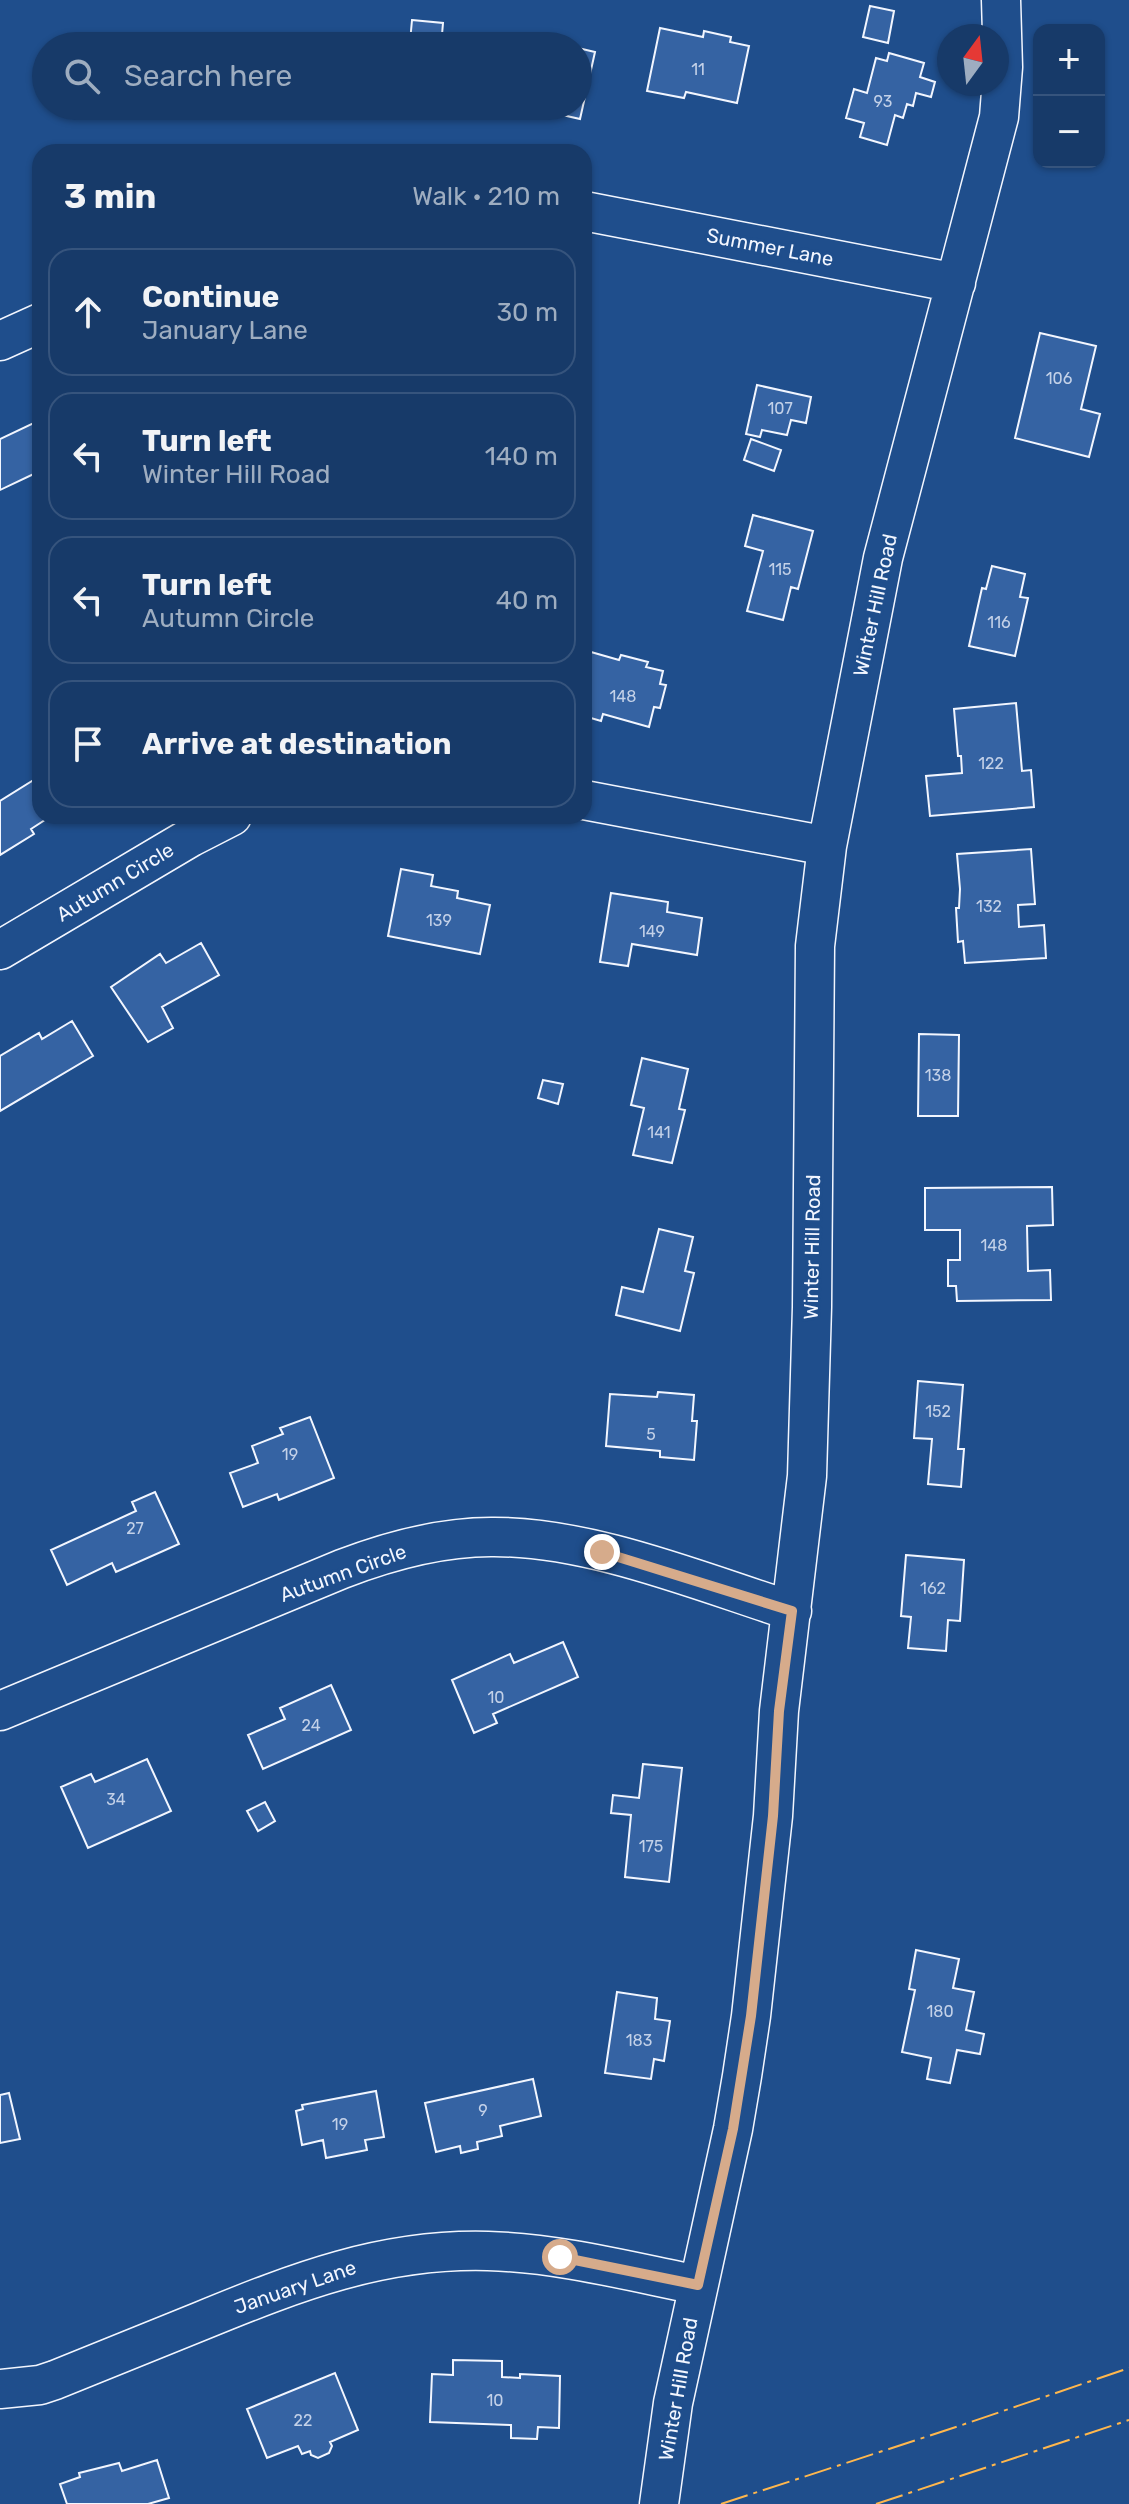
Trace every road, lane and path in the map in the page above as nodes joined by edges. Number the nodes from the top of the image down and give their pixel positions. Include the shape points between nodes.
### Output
1 (1001, 0) edge
2 (592, 213) edge
3 (956, 283) junction
4 (32, 327) edge
5 (0, 341) edge
6 (592, 802) edge
7 (216, 824) edge
8 (827, 846) junction
9 (0, 950) edge
10 (792, 1611) junction
11 (0, 1711) edge
12 (698, 2285) junction
13 (0, 2389) edge
14 (659, 2504) edge

1 - 3 street, Winter Hill Road via 999,117
2 - 3 street, Summer Lane
3 - 8 street, Winter Hill Road via 883,558
4 - 5 street
6 - 8 street
7 - 9 street, Autumn Circle
8 - 10 street, Winter Hill Road via 815,946 807,1476
10 - 11 street, Autumn Circle via 564,1543 450,1540 353,1565
10 - 12 street, Winter Hill Road via 751,2016
12 - 13 street, January Lane via 523,2253 408,2256 330,2272 55,2380
12 - 14 street, Winter Hill Road

